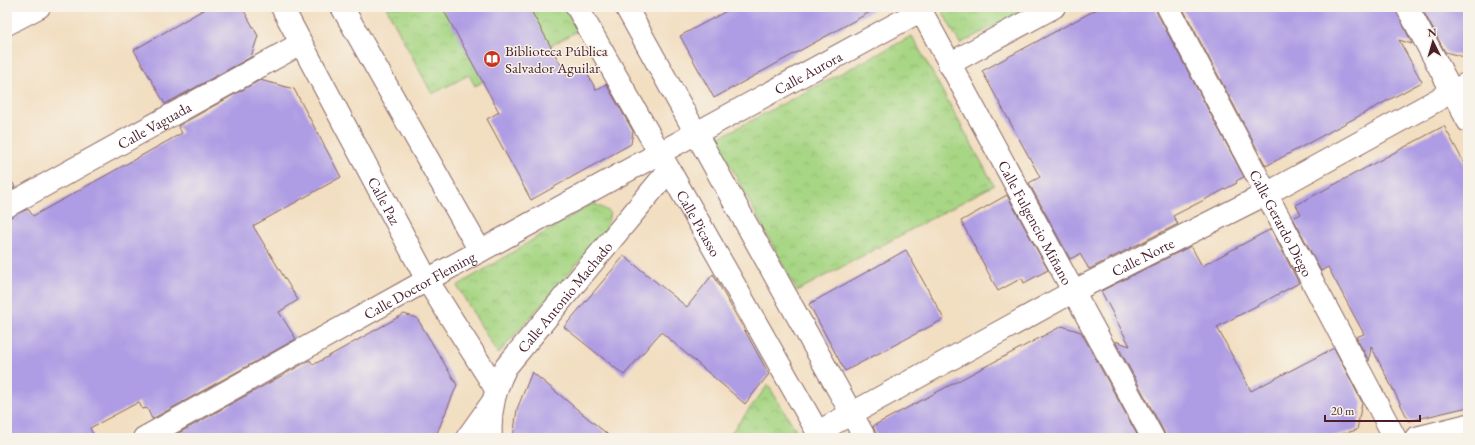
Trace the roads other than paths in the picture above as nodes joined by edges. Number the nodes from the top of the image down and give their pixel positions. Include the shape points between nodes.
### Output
1 (39, 7) edge
2 (282, 7) edge
3 (342, 7) edge
4 (577, 7) edge
5 (626, 7) edge
6 (1054, 7) edge
7 (1168, 7) edge
8 (1407, 7) edge
9 (919, 9) edge
10 (7, 24) edge
11 (300, 44) junction
12 (949, 64) junction
13 (1460, 87) edge
14 (1468, 121) edge
15 (696, 133) junction
16 (665, 161) junction
17 (1268, 193) junction
18 (7, 206) edge
19 (480, 251) junction
20 (427, 280) junction
21 (1074, 291) junction
22 (494, 396) junction
23 (851, 413) junction
24 (1468, 425) edge
25 (820, 435) edge
26 (144, 438) edge
27 (467, 438) edge
28 (491, 438) edge
29 (864, 438) edge
30 (1153, 438) edge
31 (1395, 438) edge
32 (1416, 438) edge

1 - 10 street
2 - 11 street, Calle Paz
3 - 19 street
4 - 16 street, Calle Picasso
5 - 15 street
6 - 12 street
7 - 17 street, Calle Gerardo Diego
8 - 13 street
9 - 12 street, Calle Fulgencio Miñano
9 - 15 street, Calle Aurora
11 - 18 street, Calle Vaguada
11 - 20 street, Calle Paz
12 - 21 street, Calle Fulgencio Miñano
13 - 14 street
13 - 17 street, Calle Norte
15 - 16 street, Calle Doctor Fleming
15 - 23 street
16 - 19 street, Calle Doctor Fleming
16 - 22 street, Calle Antonio Machado via 506,367
16 - 25 street, Calle Picasso
17 - 21 street, Calle Norte
17 - 31 street, Calle Gerardo Diego
19 - 20 street, Calle Doctor Fleming
20 - 22 street, Calle Paz
20 - 26 street, Calle Doctor Fleming
21 - 23 street, Calle Norte
21 - 30 street, Calle Fulgencio Miñano
22 - 27 street
22 - 28 street, Calle Antonio Machado
23 - 25 street, Calle Norte
23 - 29 street
24 - 32 street

